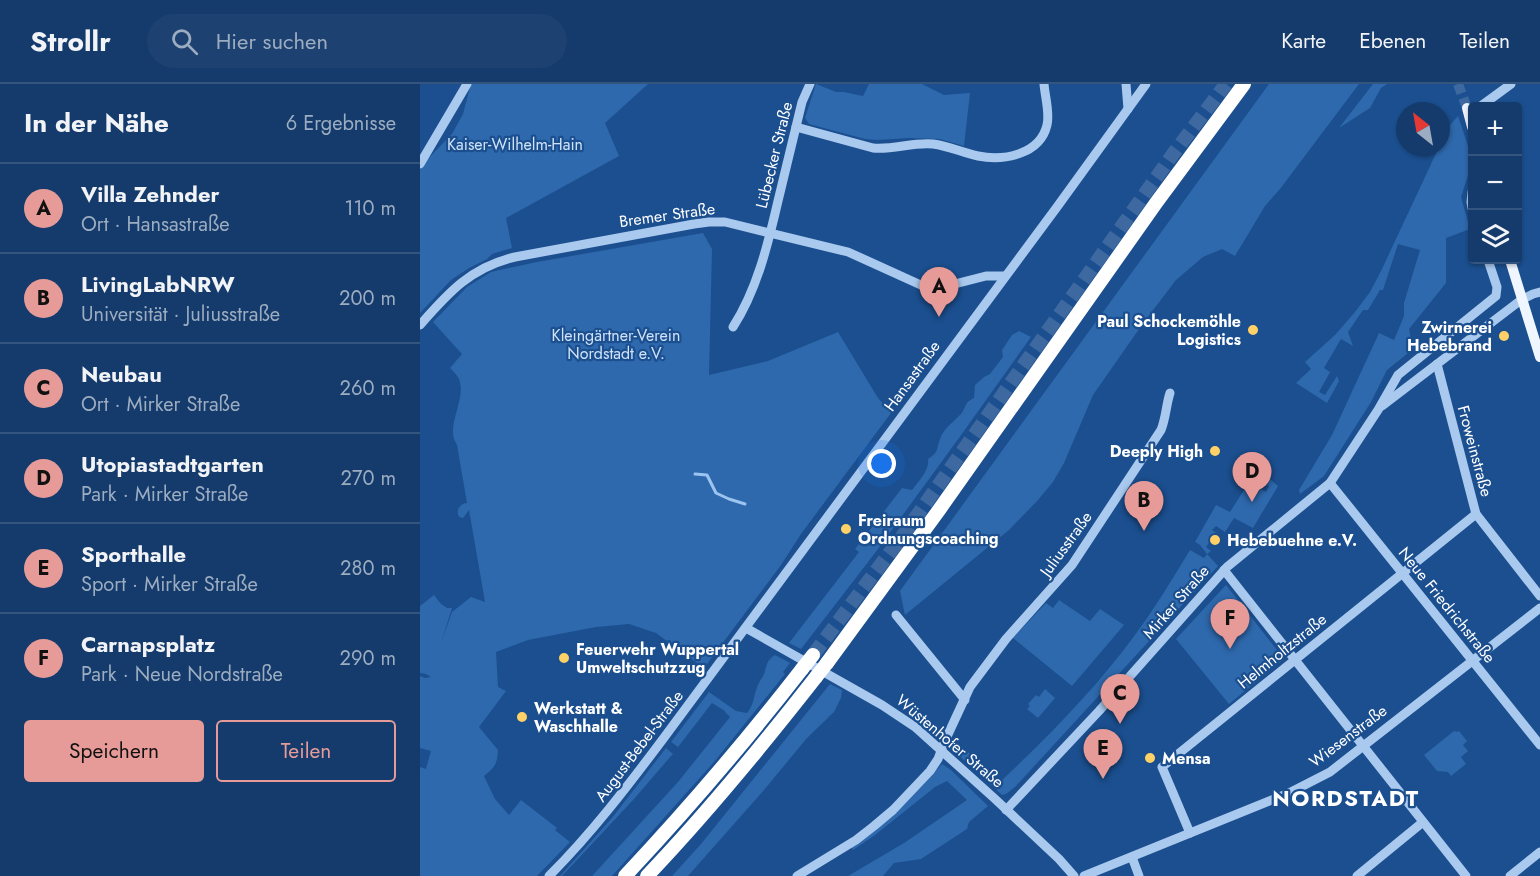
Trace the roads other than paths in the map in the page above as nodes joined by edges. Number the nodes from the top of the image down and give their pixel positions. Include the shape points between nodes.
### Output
1 (467, 84) edge
2 (810, 84) edge
3 (1044, 84) edge
4 (1126, 84) edge
5 (1146, 84) edge
6 (1244, 84) edge
7 (1511, 84) edge
8 (1486, 102) edge
9 (1128, 109) junction
10 (796, 127) junction
11 (420, 164) edge
12 (770, 234) junction
13 (1489, 264) edge
14 (1511, 264) edge
15 (1005, 276) junction
16 (1540, 292) edge
17 (1521, 300) junction
18 (420, 325) edge
19 (733, 327) dead end
20 (1540, 357) edge
21 (1437, 364) junction
22 (1170, 393) dead end
23 (1378, 410) junction
24 (1330, 483) junction
25 (1476, 514) junction
26 (1224, 570) junction
27 (1402, 573) junction
28 (1540, 596) edge
29 (1540, 608) edge
30 (896, 615) dead end
31 (746, 628) junction
32 (813, 655) tunnel mouth
33 (1295, 660) junction
34 (1472, 661) junction
35 (964, 700) junction
36 (1540, 745) edge
37 (1363, 746) junction
38 (940, 750) junction
39 (1006, 810) junction
40 (1423, 822) junction
41 (1190, 834) junction
42 (1540, 852) edge
43 (1132, 857) junction
44 (1059, 859) junction
45 (549, 876) edge
46 (625, 876) edge
47 (647, 876) edge
48 (797, 876) edge
49 (1063, 876) edge
50 (1074, 876) edge
51 (1084, 876) edge
52 (1139, 876) edge
53 (1357, 876) edge
54 (1466, 876) edge
55 (1510, 876) edge

1 - 11 street
2 - 10 street, Lübecker Straße
3 - 10 street via 1048,118 1044,133 1032,147 1005,157 976,155 931,144 873,148
4 - 9 street
5 - 9 street, Hansastraße
6 - 47 highway, bridge via 827,663 745,765
7 - 8 street
9 - 15 street, Hansastraße
10 - 12 street, Lübecker Straße
12 - 15 street, Bremer Straße via 848,252 923,286 939,288 986,276
12 - 18 street, Bremer Straße via 725,222 709,222 504,259 460,282
12 - 19 street, Lübecker Straße via 756,279
13 - 23 street, Mirker Straße via 1496,296 1398,375
14 - 17 main road
15 - 31 street, Hansastraße
16 - 17 street
17 - 20 main road
17 - 21 street
21 - 23 street
21 - 25 street, Froweinstraße
22 - 35 street, Juliusstraße via 1161,430 1072,565 1006,639
23 - 24 street, Mirker Straße
24 - 26 street, Mirker Straße
24 - 27 street, Neue Friedrichstraße
25 - 27 street, Helmholtzstraße
25 - 28 street, Froweinstraße
26 - 33 street
26 - 39 street, Mirker Straße
27 - 33 street, Helmholtzstraße
27 - 34 street, Neue Friedrichstraße
29 - 34 street, Wiesenstraße
30 - 35 street
31 - 38 street, Wüstenhofer Straße via 882,705
31 - 45 street, August-Bebel-Straße via 616,802
32 - 46 highway, bridge via 726,764
33 - 37 street
33 - 41 street, Helmholtzstraße via 1162,767
34 - 36 street, Neue Friedrichstraße
34 - 37 street, Wiesenstraße
35 - 38 street, Juliusstraße
37 - 40 street
37 - 41 street, Wiesenstraße via 1308,784
38 - 39 street, Wüstenhofer Straße
38 - 48 street, Juliusstraße via 930,771 893,810 856,840
39 - 44 street, Wüstenhofer Straße
40 - 53 street
40 - 54 street
41 - 43 street, Wiesenstraße
42 - 55 street
43 - 51 street, Wiesenstraße
43 - 52 street
44 - 49 street
44 - 50 street, Wüstenhofer Straße

